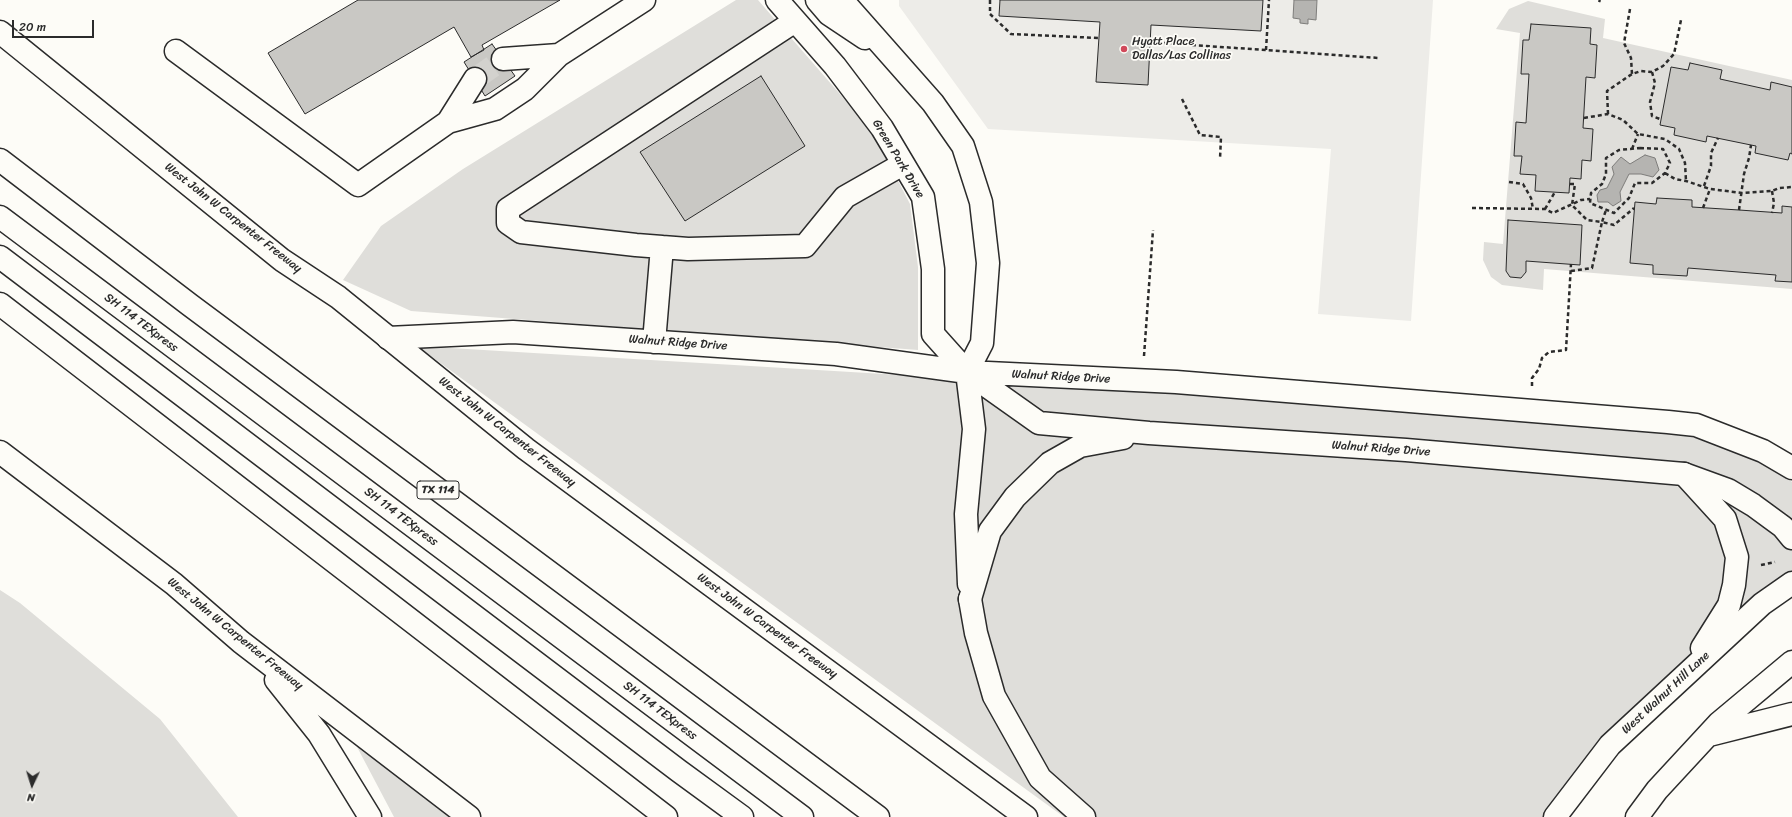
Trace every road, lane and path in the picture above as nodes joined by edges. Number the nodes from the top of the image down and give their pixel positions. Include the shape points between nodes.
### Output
1 (644, 0) edge
2 (777, 0) edge
3 (817, 0) edge
4 (842, 0) edge
5 (990, 0) edge
6 (1269, 0) edge
7 (1630, 9) dead end
8 (1681, 20) dead end
9 (795, 21) junction
10 (0, 32) edge
11 (1099, 38) dead end
12 (1150, 42) dead end
13 (1266, 50) junction
14 (176, 51) dead end
15 (890, 54) junction
16 (559, 55) junction
17 (1379, 58) dead end
18 (503, 59) tunnel mouth
19 (1652, 72) junction
20 (1632, 74) junction
21 (475, 79) tunnel mouth
22 (1182, 99) dead end
23 (1608, 114) junction
24 (1584, 118) dead end
25 (1660, 119) dead end
26 (448, 122) junction
27 (1638, 134) junction
28 (1718, 138) dead end
29 (1752, 145) dead end
30 (1632, 149) junction
31 (1220, 159) dead end
32 (0, 160) edge
33 (903, 164) junction
34 (1665, 173) junction
35 (1686, 181) junction
36 (1509, 182) dead end
37 (1570, 184) dead end
38 (1704, 186) junction
39 (1792, 187) edge
40 (1710, 189) junction
41 (1772, 191) junction
42 (1555, 192) dead end
43 (1742, 193) junction
44 (1590, 199) junction
45 (1572, 205) junction
46 (1472, 208) dead end
47 (1634, 208) dead end
48 (1703, 208) dead end
49 (1545, 209) junction
50 (1533, 210) junction
51 (1606, 210) junction
52 (1739, 210) dead end
53 (1772, 213) dead end
54 (0, 217) edge
55 (1602, 222) junction
56 (1153, 230) dead end
57 (662, 247) junction
58 (0, 257) edge
59 (1571, 264) dead end
60 (1571, 271) junction
61 (0, 304) edge
62 (388, 338) junction
63 (654, 342) junction
64 (1144, 358) dead end
65 (967, 372) junction
66 (1531, 391) dead end
67 (1149, 433) junction
68 (0, 452) edge
69 (1792, 468) edge
70 (1684, 474) junction
71 (1792, 538) edge
72 (1778, 559) dead end
73 (1754, 565) dead end
74 (1792, 583) edge
75 (970, 599) junction
76 (241, 642) junction
77 (1792, 662) edge
78 (1686, 674) junction
79 (1792, 714) edge
80 (1709, 735) junction
81 (370, 817) edge
82 (469, 817) edge
83 (666, 817) edge
84 (742, 817) edge
85 (802, 817) edge
86 (878, 817) edge
87 (1026, 817) edge
88 (1084, 817) edge
89 (1555, 817) edge
90 (1637, 817) edge

1 - 16 main road
2 - 9 main road, Green Park Drive
3 - 15 main road via 829,14
4 - 15 main road
5 - 11 path via 990,14 1011,34
6 - 13 path
7 - 20 path via 1624,43 1631,58
8 - 19 path via 1674,54 1663,66
9 - 33 main road, Green Park Drive via 840,72 882,128
9 - 57 main road via 508,209 508,223 521,232
10 - 62 main road, West John W Carpenter Freeway via 282,260 338,297
12 - 13 path
13 - 17 path
14 - 26 main road via 358,185
15 - 65 main road via 932,103 963,146 981,202 988,271 982,343
16 - 18 main road
16 - 26 main road via 525,89 494,109
19 - 20 path via 1641,71
19 - 25 path via 1655,83 1650,102 1652,116
20 - 23 path via 1607,90
21 - 26 main road
22 - 31 path via 1200,135 1221,137
23 - 24 path
23 - 27 path via 1623,120
27 - 30 path
27 - 35 path via 1665,139 1679,149 1685,163
28 - 38 path via 1711,153 1711,166
29 - 43 path
30 - 34 path via 1663,149 1670,163
30 - 44 path via 1619,150 1606,158 1606,174 1602,184 1591,193
32 - 86 main road, TX 114
33 - 57 main road via 845,197 805,246 688,249
33 - 65 main road, Green Park Drive via 923,197 933,269 933,334
34 - 35 path via 1675,179
34 - 51 path via 1652,183 1635,183 1629,198 1614,213
35 - 38 path
36 - 50 path via 1523,184 1531,198
37 - 45 path via 1575,184
38 - 40 path
39 - 41 path
40 - 43 path
40 - 48 path
41 - 43 path
41 - 53 path
42 - 49 path
43 - 52 path
44 - 45 path
44 - 51 path via 1590,203
45 - 49 path via 1553,213
45 - 55 path via 1587,220
46 - 50 path
47 - 55 path via 1614,225
49 - 50 path
51 - 55 path
54 - 85 main road, SH 114 TEXpress
55 - 60 path via 1592,268
56 - 64 path
57 - 63 main road
58 - 84 main road
59 - 60 path
60 - 66 path via 1566,350 1549,352 1542,358 1539,369 1532,378
61 - 83 main road
62 - 63 main road, Walnut Ridge Drive via 513,332
62 - 87 main road, West John W Carpenter Freeway via 526,449
63 - 65 main road, Walnut Ridge Drive via 836,354
65 - 67 main road, Walnut Ridge Drive via 1039,423
65 - 69 main road, Walnut Ridge Drive via 1176,382 1696,425 1763,451
65 - 75 main road via 974,429 966,514
67 - 70 main road, Walnut Ridge Drive via 1406,450
67 - 75 main road via 1080,446 1050,463 1015,497 990,531
68 - 76 main road, West John W Carpenter Freeway via 174,584
70 - 71 main road, Walnut Ridge Drive via 1735,494 1783,527
70 - 78 main road via 1725,519 1737,557 1729,604
72 - 73 path via 1773,563
74 - 78 main road, West Walnut Hill Lane via 1762,604
75 - 88 main road via 976,633 994,696 1040,778
76 - 81 main road via 276,680 319,734
76 - 82 main road, West John W Carpenter Freeway
77 - 80 main road via 1719,723
78 - 89 main road, West Walnut Hill Lane via 1610,745
79 - 80 main road
80 - 90 main road via 1657,790

